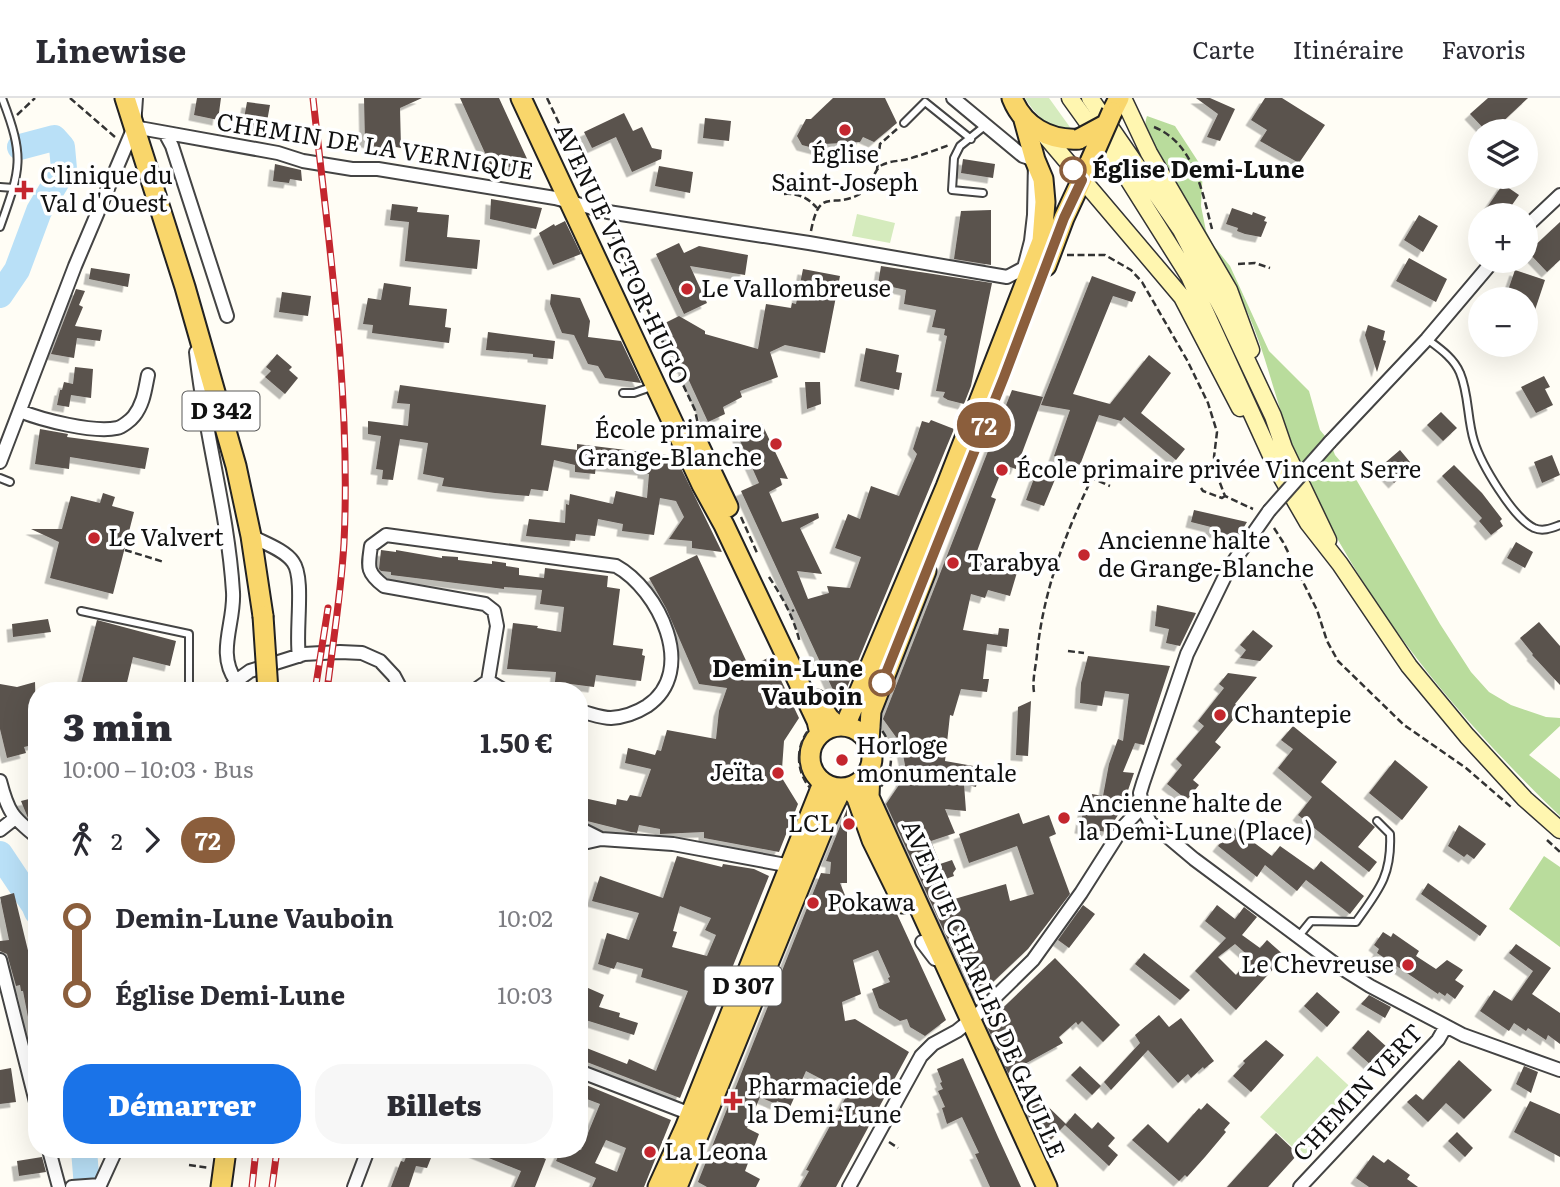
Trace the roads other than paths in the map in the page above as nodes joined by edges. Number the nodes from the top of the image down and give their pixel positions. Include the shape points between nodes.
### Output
1 (2, 98) edge
2 (125, 98) edge
3 (136, 98) edge
4 (521, 98) edge
5 (531, 98) edge
6 (953, 98) edge
7 (1013, 98) edge
8 (1070, 98) edge
9 (1090, 98) edge
10 (1115, 108) edge
11 (1024, 120) junction
12 (904, 123) road end
13 (986, 125) junction
14 (134, 127) junction
15 (164, 132) junction
16 (1043, 133) junction
17 (969, 138) junction
18 (1035, 160) junction
19 (1082, 180) junction
20 (0, 187) edge
21 (14, 188) junction
22 (983, 193) dead end
23 (1556, 199) edge
24 (576, 203) junction
25 (1538, 216) edge
26 (0, 228) edge
27 (1024, 268) junction
28 (1483, 273) edge
29 (1020, 300) junction
30 (193, 315) junction
31 (227, 316) dead end
32 (1427, 339) junction
33 (148, 374) dead end
34 (656, 385) junction
35 (623, 393) dead end
36 (20, 411) junction
37 (1273, 416) junction
38 (0, 462) edge
39 (1278, 471) junction
40 (0, 478) edge
41 (10, 482) dead end
42 (1560, 525) edge
43 (251, 536) junction
44 (1340, 564) junction
45 (81, 611) dead end
46 (299, 656) junction
47 (488, 681) edge
48 (189, 682) edge
49 (232, 682) edge
50 (238, 682) edge
51 (267, 682) edge
52 (397, 682) edge
53 (588, 713) edge
54 (838, 722) junction
55 (0, 781) edge
56 (842, 794) junction
57 (3, 804) edge
58 (1142, 807) junction
59 (1377, 821) dead end
60 (6, 825) edge
61 (1560, 830) edge
62 (588, 832) edge
63 (28, 834) edge
64 (601, 839) junction
65 (588, 842) edge
66 (791, 866) junction
67 (1298, 937) junction
68 (0, 960) edge
69 (966, 1023) junction
70 (1446, 1026) junction
71 (28, 1070) edge
72 (1560, 1070) edge
73 (588, 1075) edge
74 (691, 1115) junction
75 (51, 1158) edge
76 (112, 1158) edge
77 (225, 1158) edge
78 (365, 1158) edge
79 (100, 1185) edge
80 (59, 1187) edge
81 (73, 1187) edge
82 (221, 1187) edge
83 (354, 1187) edge
84 (658, 1187) edge
85 (677, 1187) edge
86 (849, 1187) edge
87 (1037, 1187) edge
88 (1047, 1187) edge
89 (1300, 1187) edge

1 - 21 lane via 18,148
2 - 14 main road, D 342
3 - 14 street
4 - 24 main road, AVENUE VICTOR HUGO
5 - 24 main road, AVENUE VICTOR HUGO
6 - 13 street
7 - 11 main road
8 - 39 main road via 1189,276
9 - 37 main road via 1181,230
10 - 16 main road, bridge via 1079,139
10 - 19 main road, bridge
10 - 37 main road via 1149,153 1229,290
11 - 16 main road
11 - 18 main road
12 - 17 lane via 925,102
13 - 17 lane
13 - 18 street via 1023,156
14 - 15 street, CHEMIN DE LA VERNIQUE
14 - 30 main road, D 342
14 - 36 street
15 - 24 street, CHEMIN DE LA VERNIQUE via 315,163
15 - 31 street
16 - 19 main road
17 - 22 lane via 954,158 952,190
18 - 27 street via 1034,215
18 - 29 main road via 1043,179 1045,218 1042,241
19 - 39 main road via 1182,297
19 - 54 main road via 920,584
20 - 21 lane
21 - 26 lane
23 - 25 street
24 - 27 street, CHEMIN DE LA VERNIQUE via 1007,277
24 - 34 main road, AVENUE VICTOR HUGO
24 - 54 main road, AVENUE VICTOR HUGO
27 - 29 lane
28 - 32 street
29 - 54 main road via 946,487
30 - 43 main road, D 342
30 - 49 street via 232,582 232,621 225,650
32 - 42 lane via 1446,352 1460,372 1474,442 1517,514 1535,528
32 - 58 street, bridge via 1265,516 1229,568 1183,664 1140,793
33 - 36 street via 143,401 133,418 118,428 42,420
34 - 35 lane
34 - 54 main road, AVENUE VICTOR HUGO
36 - 38 street
37 - 44 main road
39 - 44 main road via 1308,523
40 - 41 lane
43 - 46 street via 289,557 298,572
43 - 51 main road, D 342, bridge
44 - 61 main road via 1409,666 1525,799
45 - 48 lane via 189,632
46 - 50 street via 250,671
46 - 52 street via 362,653 380,661
47 - 53 street via 497,626 494,611 485,604 384,586 373,578 368,565 371,546 386,535 616,566 632,575 666,627 672,654 669,679 655,700 634,714 610,718
54 - 56 main road via 814,741 810,760 813,769
54 - 56 main road, AVENUE CHARLES DE GAULLE via 859,731 872,751 870,770
55 - 57 street
56 - 66 main road, D 307
56 - 69 main road, AVENUE CHARLES DE GAULLE via 872,840
56 - 69 main road, AVENUE CHARLES DE GAULLE via 960,998
56 - 74 main road, D 307
57 - 60 street
58 - 67 street via 1150,822 1194,859
58 - 69 street via 1123,827 1033,960
59 - 67 lane via 1390,834 1391,857 1380,890 1356,922 1311,921
60 - 63 street
62 - 64 street
64 - 65 street
64 - 66 street via 673,844
66 - 74 main road, D 307
67 - 70 street via 1370,986
68 - 71 street
69 - 86 street via 921,1056
69 - 87 main road, AVENUE CHARLES DE GAULLE
69 - 88 main road, AVENUE CHARLES DE GAULLE
70 - 72 street
70 - 89 street, CHEMIN VERT
73 - 74 street
74 - 84 main road, D 307
74 - 85 main road, D 307
75 - 80 street
76 - 79 street
77 - 82 main road
78 - 83 street
79 - 81 street

